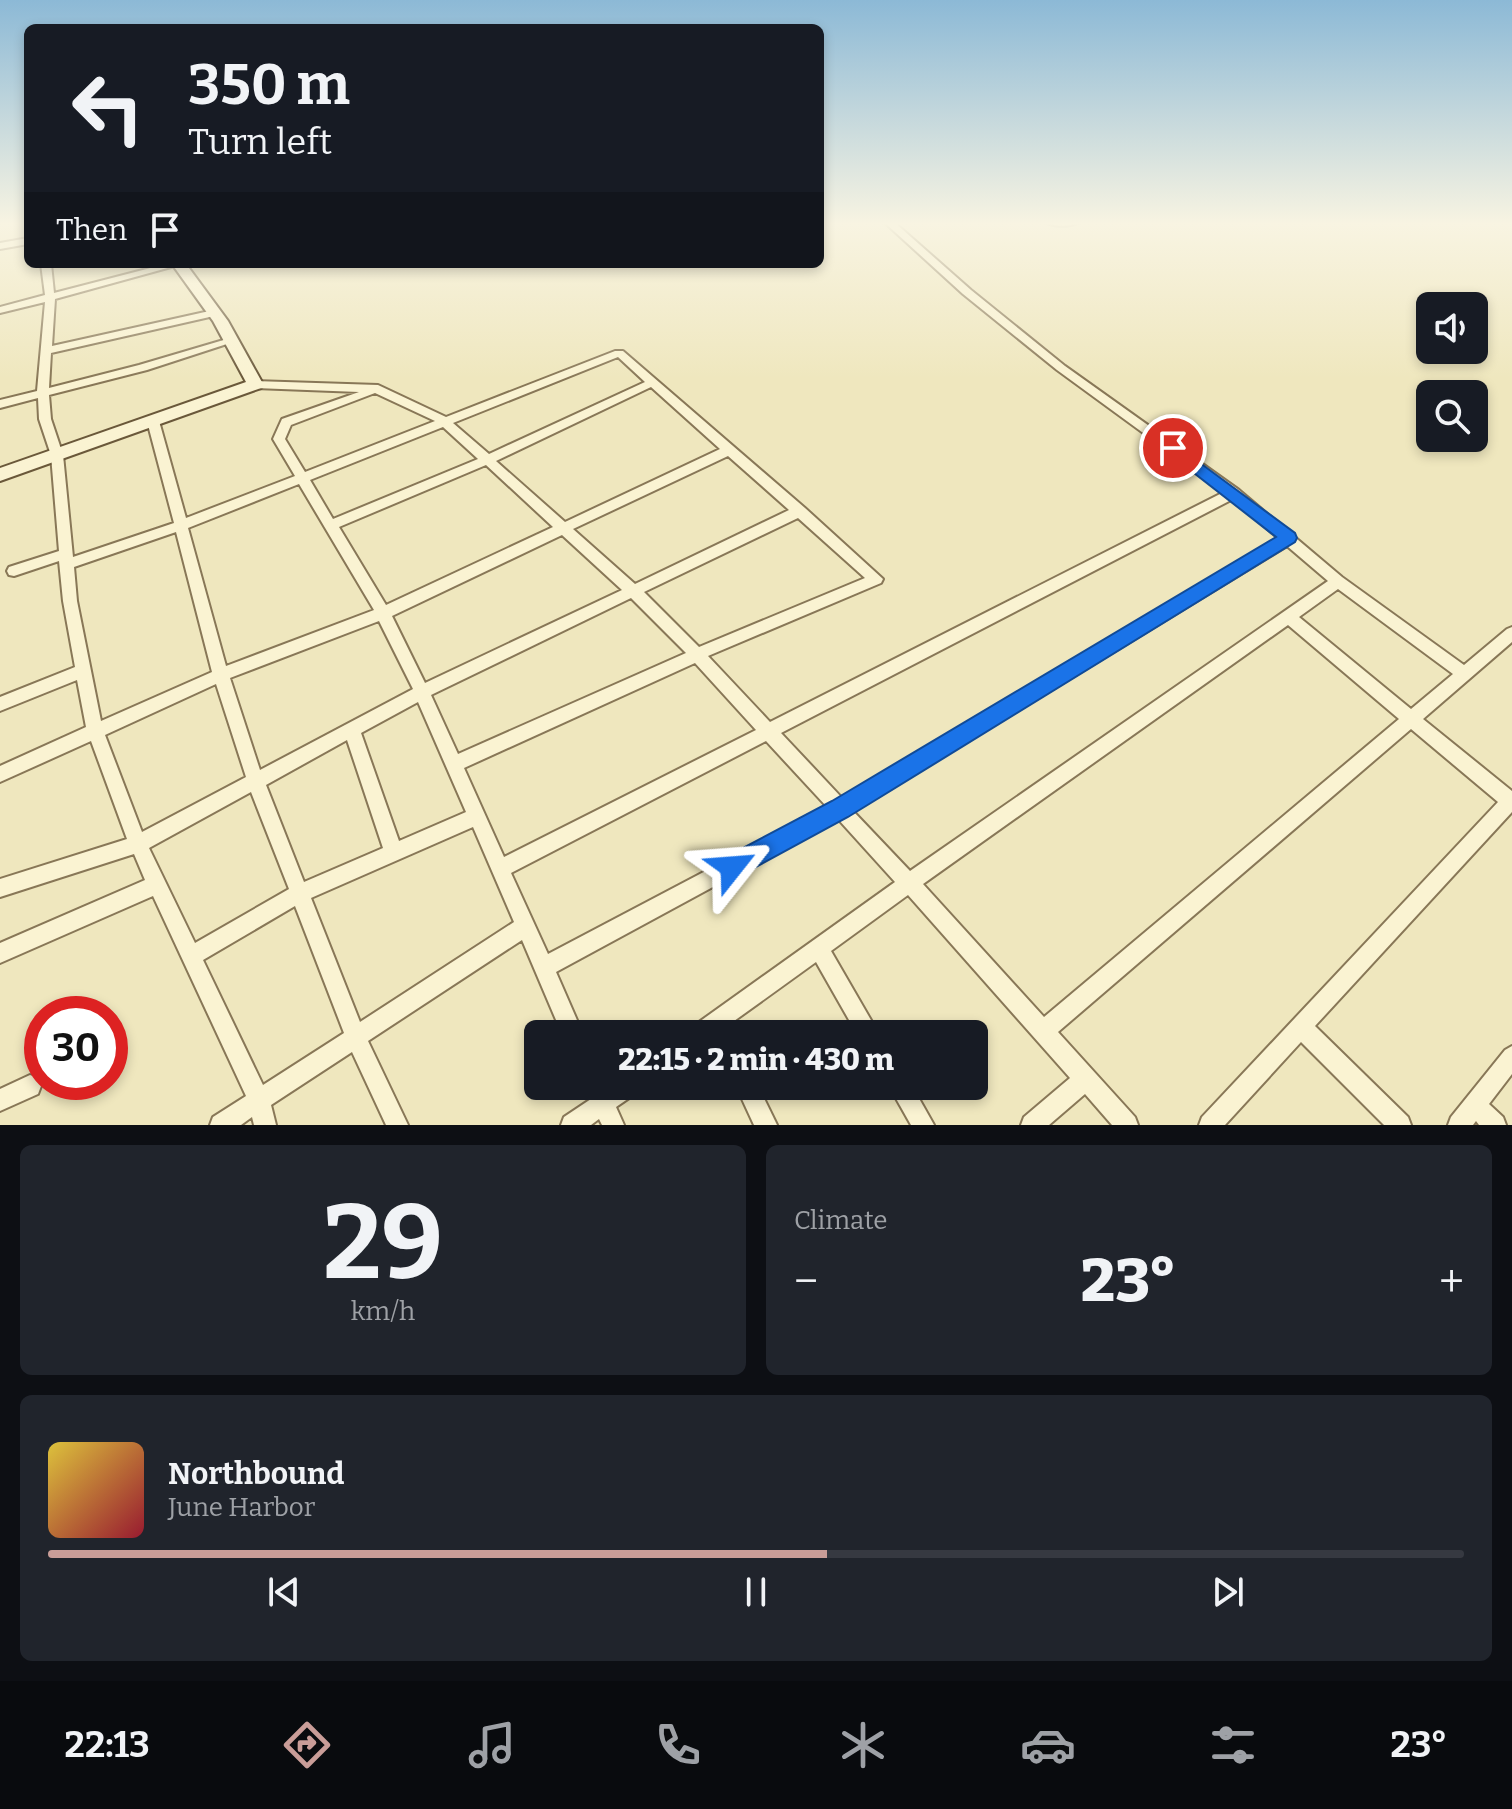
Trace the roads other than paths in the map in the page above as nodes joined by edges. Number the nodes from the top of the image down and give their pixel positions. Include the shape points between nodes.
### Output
1 (47, 274) edge
2 (138, 274) edge
3 (186, 274) edge
4 (948, 274) edge
5 (50, 298) junction
6 (0, 310) edge
7 (214, 313) junction
8 (231, 341) junction
9 (46, 351) junction
10 (653, 382) junction
11 (255, 384) junction
12 (378, 389) junction
13 (43, 395) junction
14 (0, 404) edge
15 (443, 420) junction
16 (153, 421) junction
17 (729, 450) junction
18 (57, 455) junction
19 (487, 460) junction
20 (0, 475) edge
21 (303, 478) junction
22 (1234, 493) junction
23 (800, 511) junction
24 (331, 525) junction
25 (180, 526) junction
26 (563, 527) junction
27 (1289, 538) junction
28 (66, 559) junction
29 (14, 571) dead end
30 (1339, 581) junction
31 (631, 591) junction
32 (383, 613) junction
33 (1289, 617) junction
34 (1512, 634) edge
35 (698, 654) junction
36 (82, 671) junction
37 (1464, 674) junction
38 (221, 675) junction
39 (422, 692) junction
40 (0, 704) edge
41 (1411, 719) junction
42 (95, 730) junction
43 (352, 730) junction
44 (768, 731) junction
45 (454, 764) junction
46 (0, 774) edge
47 (256, 782) junction
48 (1511, 801) edge
49 (840, 809) junction
50 (477, 816) junction
51 (138, 844) junction
52 (394, 852) junction
53 (502, 868) junction
54 (909, 883) junction
55 (158, 884) junction
56 (0, 888) edge
57 (302, 892) junction
58 (525, 926) junction
59 (818, 947) junction
60 (0, 953) edge
61 (192, 956) junction
62 (544, 967) junction
63 (567, 1020) edge
64 (725, 1020) edge
65 (861, 1020) edge
66 (1301, 1027) junction
67 (1042, 1032) junction
68 (355, 1035) junction
69 (1512, 1057) edge
70 (1086, 1079) junction
71 (24, 1089) edge
72 (0, 1100) edge
73 (259, 1100) junction
74 (594, 1100) edge
75 (602, 1100) edge
76 (754, 1100) edge
77 (908, 1100) edge
78 (1475, 1105) junction
79 (221, 1125) edge
80 (265, 1125) edge
81 (397, 1125) edge
82 (572, 1125) edge
83 (613, 1125) edge
84 (766, 1125) edge
85 (923, 1125) edge
86 (1032, 1125) edge
87 (1127, 1125) edge
88 (1210, 1125) edge
89 (1400, 1125) edge
90 (1459, 1125) edge
91 (1495, 1125) edge

1 - 5 street
2 - 5 street
3 - 7 street
4 - 22 street via 1061,368
5 - 6 street
5 - 9 street
7 - 8 street
7 - 9 street
8 - 11 street
8 - 13 street
9 - 13 street
10 - 15 street via 619,353
10 - 17 street
10 - 19 street
11 - 12 street
11 - 16 street
12 - 15 street
12 - 21 street via 286,422 279,439
13 - 14 street
13 - 18 street
15 - 19 street
15 - 21 street
16 - 18 street
16 - 25 street
17 - 23 street
17 - 26 street
18 - 20 street
18 - 28 street
19 - 24 street
19 - 26 street
21 - 24 street
21 - 25 street
22 - 27 street
22 - 44 street
23 - 31 street
23 - 35 street via 876,579
24 - 32 street
25 - 28 street
25 - 38 street
26 - 31 street
26 - 32 street
27 - 30 street
27 - 49 street
28 - 29 street
28 - 36 street
30 - 33 street
30 - 37 street
31 - 35 street
31 - 39 street
32 - 38 street
32 - 39 street
33 - 41 street
33 - 54 street
34 - 37 street
35 - 44 street
35 - 45 street
36 - 40 street
36 - 42 street
37 - 41 street
38 - 42 street
38 - 47 street
39 - 43 street
39 - 45 street
41 - 48 street
41 - 67 street
42 - 46 street
42 - 51 street
43 - 47 street
43 - 52 street
44 - 49 street
44 - 53 street
45 - 50 street
47 - 51 street
47 - 57 street
48 - 66 street
49 - 54 street
49 - 62 street
50 - 52 street
50 - 53 street
51 - 55 street
51 - 56 street
52 - 57 street
53 - 58 street
54 - 59 street
54 - 67 street
55 - 60 street
55 - 61 street
57 - 61 street
57 - 68 street
58 - 62 street
58 - 68 street
59 - 64 street
59 - 65 street
61 - 73 street
62 - 63 street
66 - 88 street
66 - 89 street
67 - 70 street
68 - 73 street
68 - 81 street
69 - 78 street
70 - 86 street
70 - 87 street
71 - 72 street
73 - 79 street
73 - 80 street
74 - 82 street
75 - 83 street
76 - 84 street
77 - 85 street
78 - 90 street
78 - 91 street

